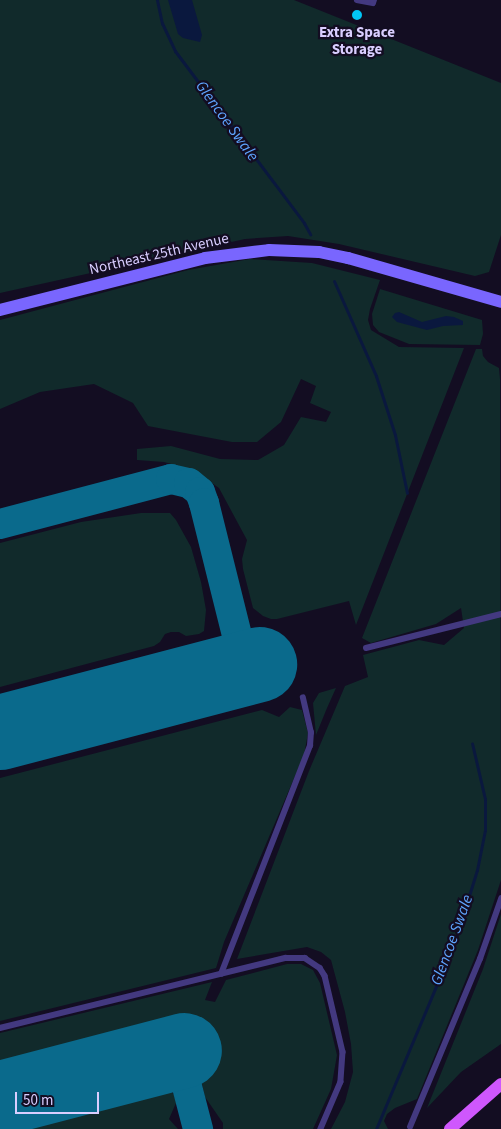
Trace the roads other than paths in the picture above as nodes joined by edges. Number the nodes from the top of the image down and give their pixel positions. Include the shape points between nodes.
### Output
1 (357, 0) edge
2 (374, 0) edge
3 (501, 302) edge
4 (0, 310) edge
5 (501, 614) edge
6 (366, 648) dead end
7 (304, 698) dead end
8 (501, 898) edge
9 (222, 974) junction
10 (0, 1028) edge
11 (501, 1084) edge
12 (410, 1127) dead end
13 (321, 1129) edge
14 (450, 1129) edge

1 - 2 lane via 373,3
3 - 4 main road, Northeast 25th Avenue via 348,258 319,252 269,250 205,258
5 - 6 lane
7 - 9 lane via 311,733 310,746
8 - 12 lane via 480,959
9 - 10 lane
9 - 13 lane via 295,957 313,962 325,976 343,1052 340,1082
11 - 14 main road

